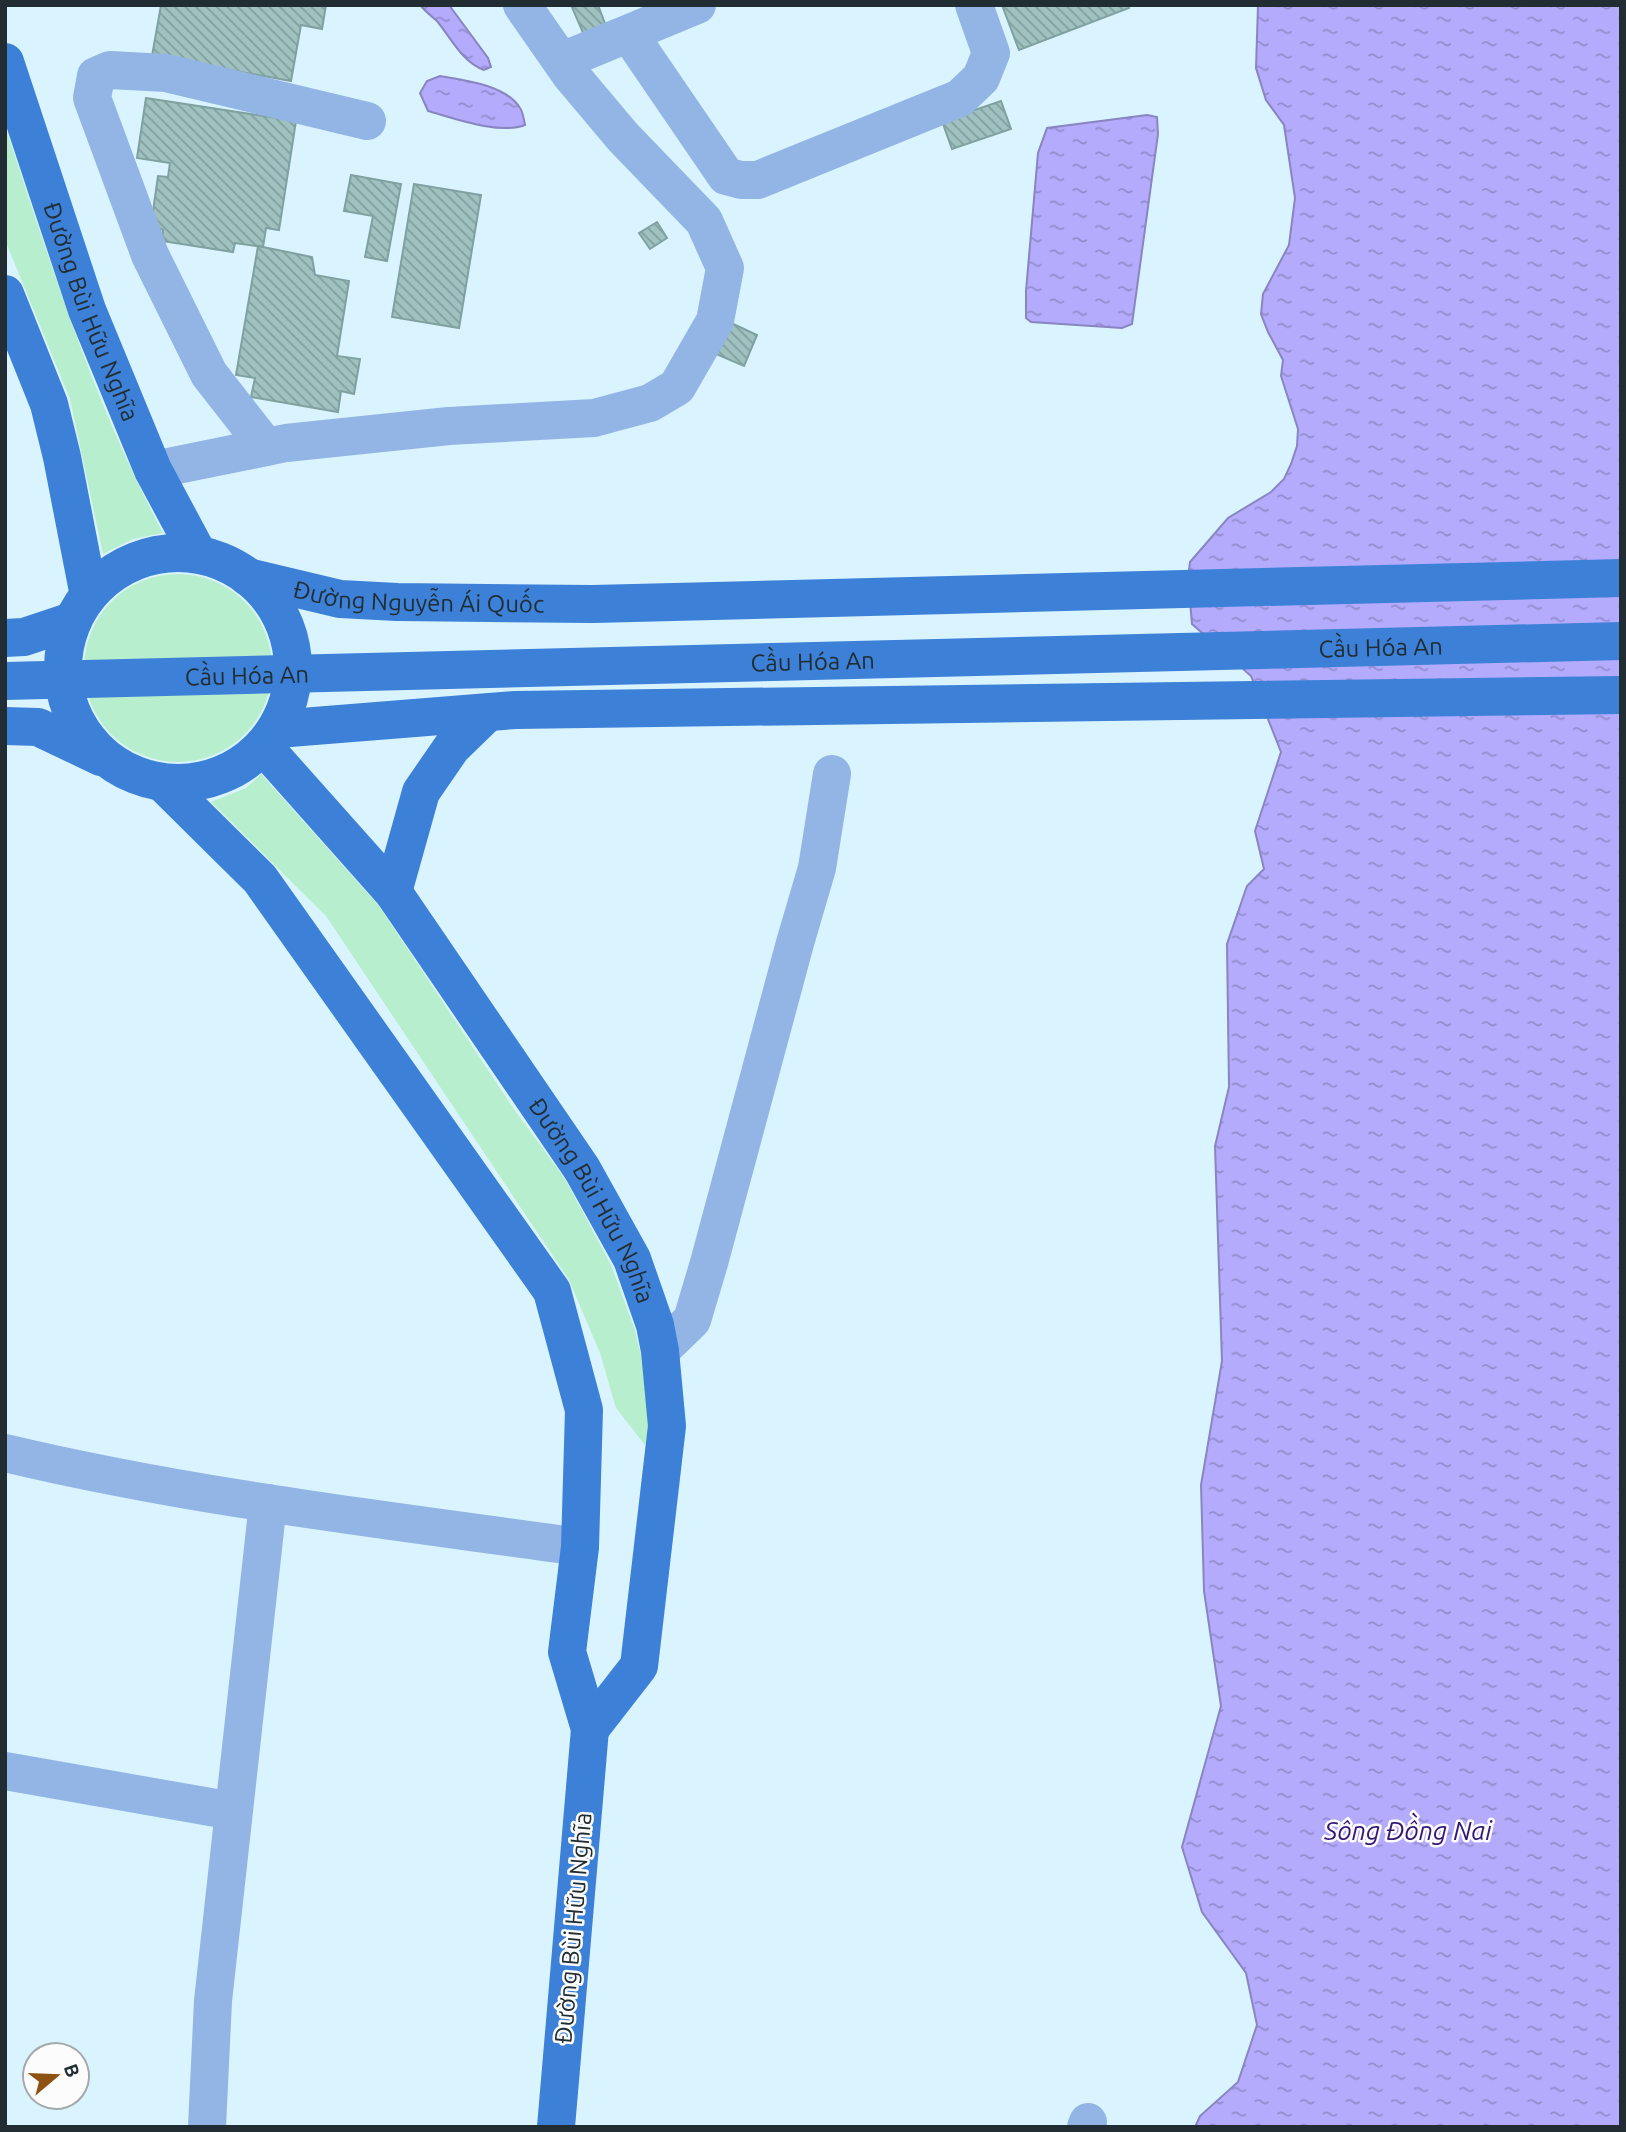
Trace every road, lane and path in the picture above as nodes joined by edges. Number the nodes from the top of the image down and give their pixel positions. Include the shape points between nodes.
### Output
1 (522, 5) edge
2 (698, 5) edge
3 (974, 5) edge
4 (629, 34) junction
5 (562, 61) junction
6 (5, 62) edge
7 (367, 121) dead end
8 (5, 294) edge
9 (266, 447) junction
10 (153, 470) junction
11 (198, 554) junction
12 (248, 577) junction
13 (1621, 578) edge
14 (80, 606) junction
15 (5, 638) edge
16 (1621, 641) edge
17 (5, 681) edge
18 (1621, 695) edge
19 (501, 711) junction
20 (5, 726) edge
21 (270, 738) junction
22 (106, 759) junction
23 (832, 774) dead end
24 (164, 784) junction
25 (393, 892) junction
26 (660, 1351) junction
27 (5, 1453) edge
28 (268, 1503) junction
29 (580, 1546) junction
30 (590, 1729) junction
31 (5, 1771) edge
32 (233, 1811) junction
33 (207, 2127) edge
34 (556, 2127) edge

1 - 5 street
2 - 4 street
3 - 4 street via 991,53 981,78 960,98 758,180 726,176
4 - 5 street
5 - 9 street via 622,137 704,221 724,268 715,321 677,387 650,403 594,418 449,426
6 - 10 main road, Đường Bùi Hữu Nghĩa via 87,310
7 - 9 street via 166,73 110,70 96,76 92,98 150,255 209,374
8 - 14 main road via 49,404 62,457
9 - 10 street
10 - 11 main road, Đường Bùi Hữu Nghĩa
11 - 12 main road
11 - 14 main road via 169,553 141,559 115,571
12 - 13 main road, Đường Nguyễn Ái Quốc via 340,599 593,604
12 - 21 main road via 269,597 291,648 289,703
14 - 15 main road via 24,637
14 - 22 main road via 63,657 66,696 80,731
16 - 17 main road, Cầu Hóa An, bridge
18 - 19 main road, Cầu Hóa An
19 - 21 main road
19 - 25 main road via 452,747 421,792
20 - 22 main road via 38,727
21 - 24 main road via 235,770 201,782
21 - 25 main road, Đường Bùi Hữu Nghĩa
22 - 24 main road via 133,776
23 - 26 street via 817,868 706,1275 692,1320
24 - 29 main road, Đường Bùi Hữu Nghĩa via 260,879 552,1291 584,1410
25 - 26 main road, Đường Bùi Hữu Nghĩa via 582,1169 632,1259
26 - 30 main road, Đường Bùi Hữu Nghĩa via 667,1426 639,1666
27 - 28 street
28 - 29 street
28 - 32 street
29 - 30 main road, Đường Bùi Hữu Nghĩa via 567,1652
30 - 34 main road, Đường Bùi Hữu Nghĩa
31 - 32 street
32 - 33 street via 212,2001

